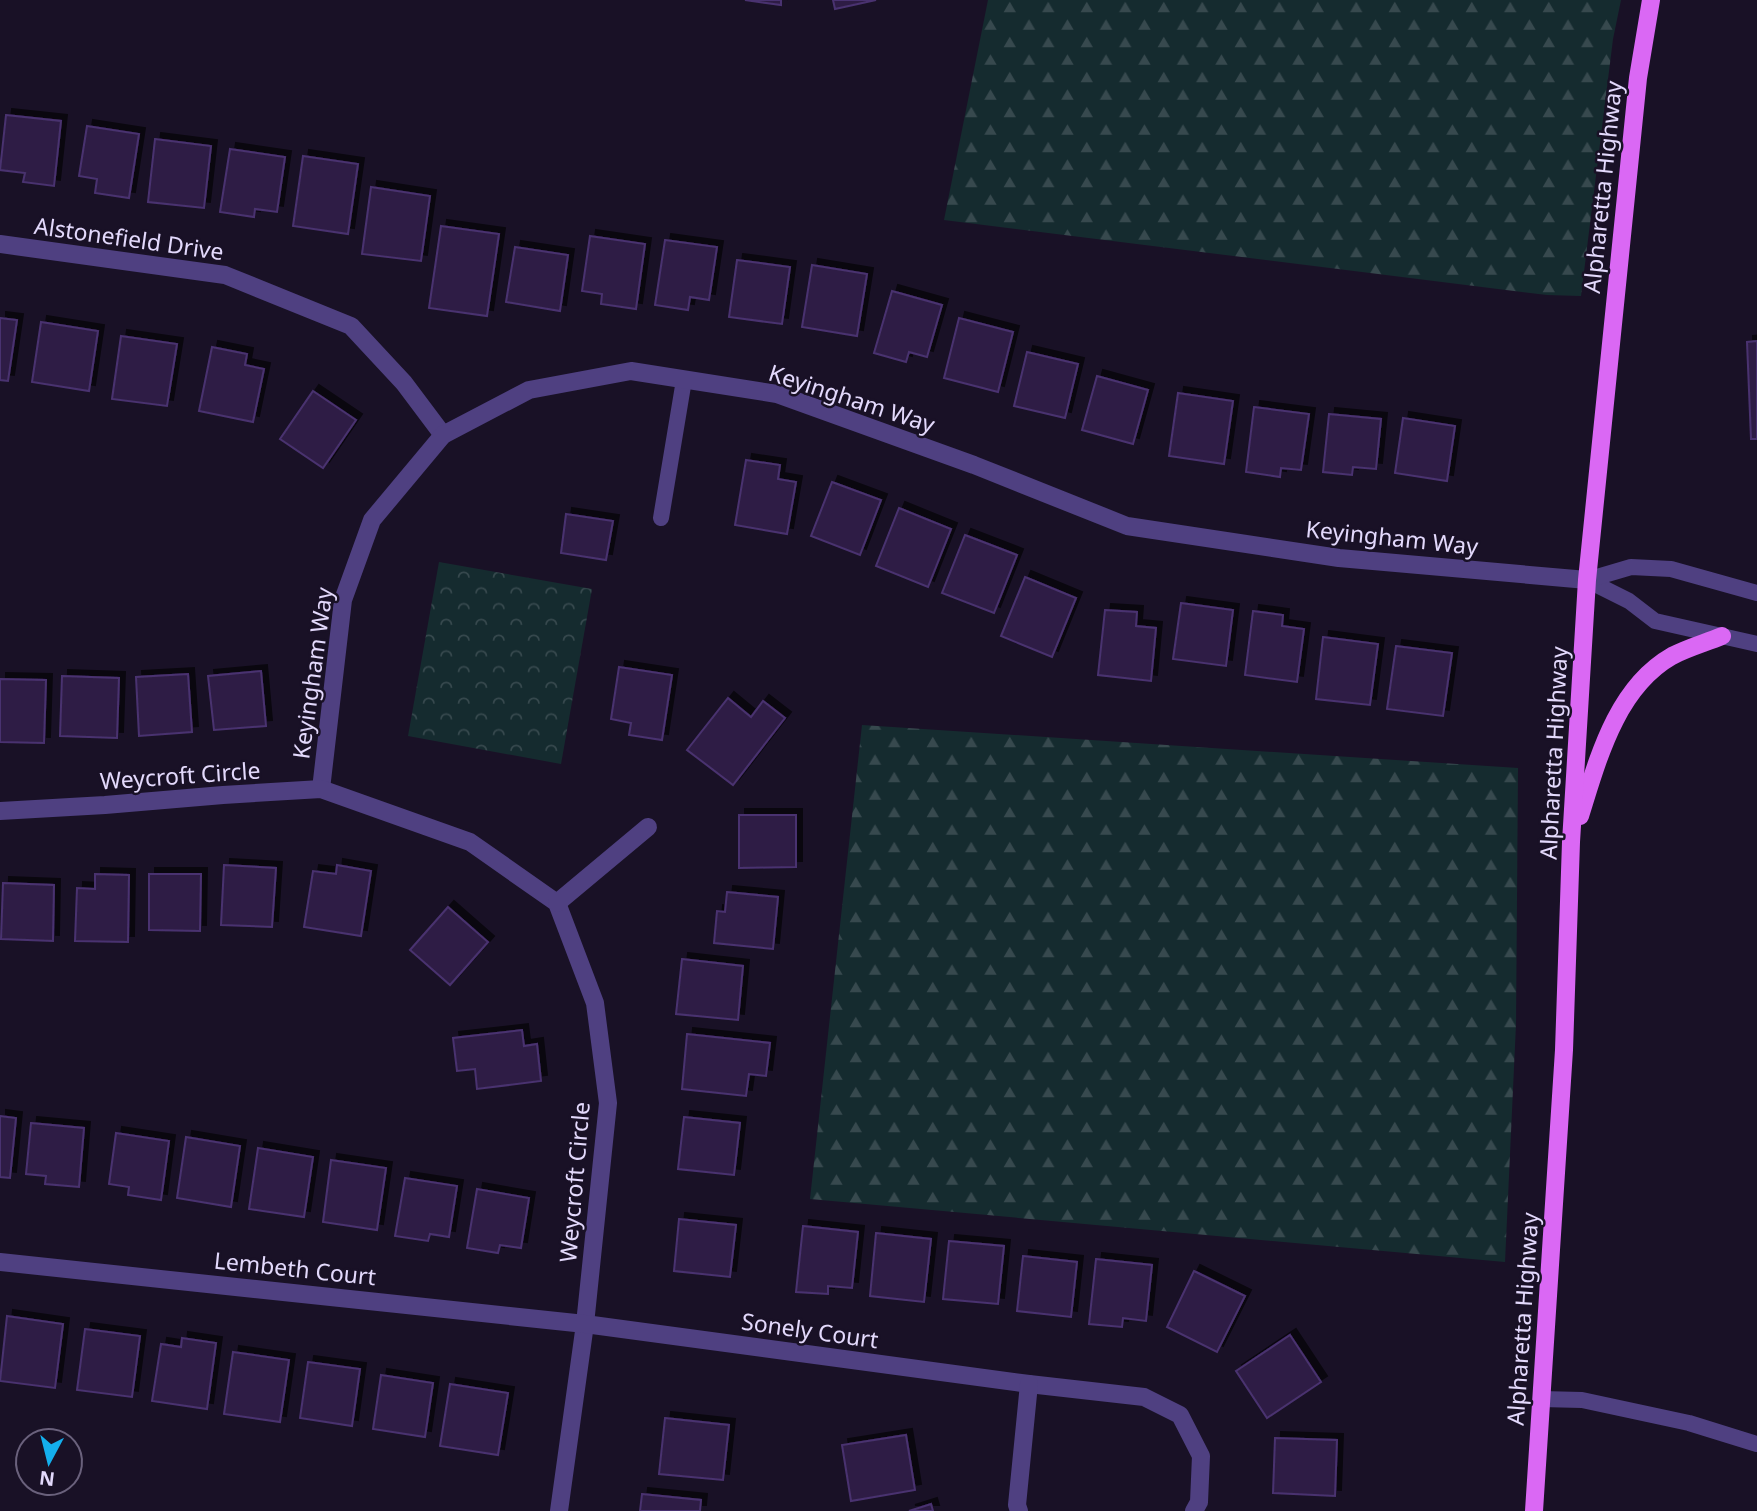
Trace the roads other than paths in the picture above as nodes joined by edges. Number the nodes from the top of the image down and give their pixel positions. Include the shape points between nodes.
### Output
1 (1651, 0) edge
2 (0, 244) edge
3 (684, 380) junction
4 (443, 435) junction
5 (661, 518) dead end
6 (1587, 580) junction
7 (1757, 593) edge
8 (1722, 636) junction
9 (1757, 644) edge
10 (321, 789) junction
11 (0, 811) edge
12 (648, 827) dead end
13 (1571, 842) junction
14 (557, 902) junction
15 (0, 1262) edge
16 (585, 1324) junction
17 (1029, 1384) junction
18 (1541, 1399) junction
19 (1757, 1444) edge
20 (559, 1511) edge
21 (1019, 1511) edge
22 (1194, 1511) edge
23 (1534, 1511) edge

1 - 6 main road, Alpharetta Highway via 1638,78
2 - 4 street, Alstonefield Drive via 225,275 351,326 404,383
3 - 4 street, Keyingham Way via 631,371 529,390
3 - 5 lane
3 - 6 street, Keyingham Way via 777,394 1127,526 1339,558
4 - 10 street, Keyingham Way via 372,520 343,600
6 - 7 lane via 1631,567 1671,569
6 - 8 lane via 1629,601 1655,621
6 - 13 main road, Alpharetta Highway
8 - 9 lane
8 - 13 main road via 1672,656 1649,673 1618,712
10 - 11 street, Weycroft Circle
10 - 14 street, Weycroft Circle via 470,842
12 - 14 street
13 - 18 main road, Alpharetta Highway via 1564,1050
14 - 16 street, Weycroft Circle via 595,1003 608,1103
15 - 16 street, Lembeth Court
16 - 17 street, Sonely Court
16 - 20 street, Weycroft Circle
17 - 21 street
17 - 22 street, Sonely Court via 1144,1397 1180,1415 1201,1456 1199,1502
18 - 19 lane via 1582,1400 1689,1423
18 - 23 main road, Alpharetta Highway

